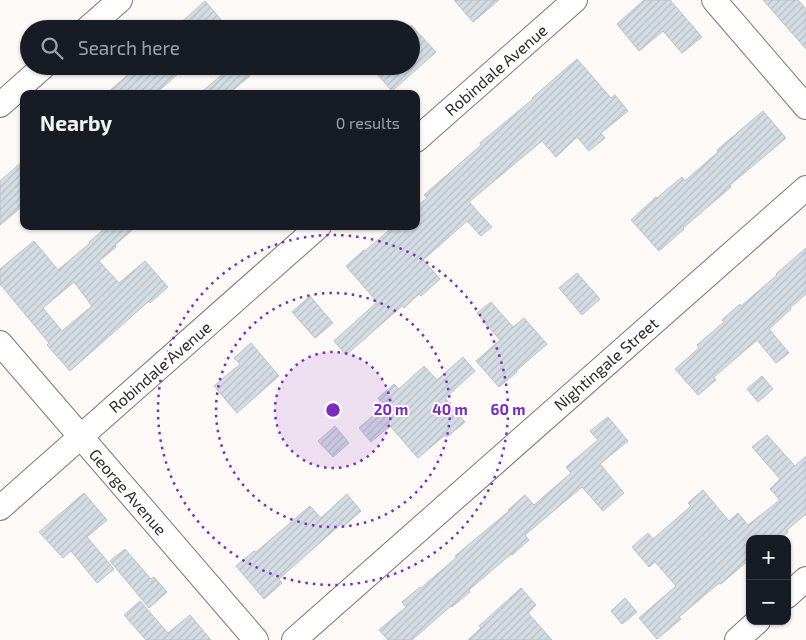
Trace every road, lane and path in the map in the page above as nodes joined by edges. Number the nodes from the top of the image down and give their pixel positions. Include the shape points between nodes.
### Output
1 (120, 0) edge
2 (575, 0) edge
3 (714, 0) edge
4 (98, 20) edge
5 (34, 75) edge
6 (0, 105) edge
7 (806, 107) edge
8 (420, 136) edge
9 (806, 188) edge
10 (314, 230) edge
11 (0, 343) edge
12 (81, 437) junction
13 (0, 508) edge
14 (806, 579) edge
15 (791, 592) edge
16 (754, 625) edge
17 (256, 640) edge
18 (294, 640) edge
19 (737, 640) edge

1 - 4 street
2 - 8 street, Robindale Avenue
3 - 7 street
5 - 6 street
9 - 18 street, Nightingale Street
10 - 12 street, Robindale Avenue
11 - 12 street, George Avenue
12 - 13 street, Robindale Avenue
12 - 17 street, George Avenue
14 - 15 street
16 - 19 street

